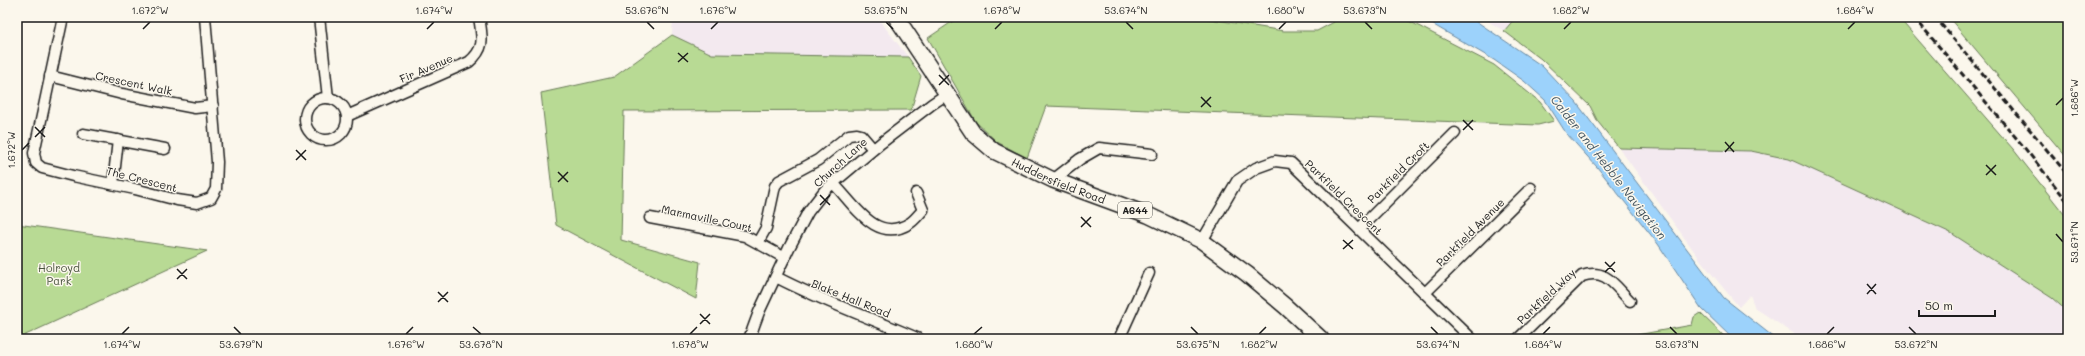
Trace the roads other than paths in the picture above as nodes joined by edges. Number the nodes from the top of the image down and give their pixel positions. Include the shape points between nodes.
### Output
1 (63, 17) edge
2 (205, 17) edge
3 (319, 17) edge
4 (479, 17) edge
5 (896, 17) edge
6 (50, 76) junction
7 (947, 94) junction
8 (328, 98) junction
9 (213, 106) junction
10 (347, 116) junction
11 (1455, 133) dead end
12 (83, 134) dead end
13 (118, 140) junction
14 (165, 149) dead end
15 (873, 149) junction
16 (1152, 154) dead end
17 (1053, 180) junction
18 (833, 183) junction
19 (113, 184) junction
20 (1531, 188) dead end
21 (916, 193) dead end
22 (650, 218) dead end
23 (1359, 229) junction
24 (1202, 241) junction
25 (758, 242) junction
26 (785, 258) junction
27 (1149, 273) dead end
28 (776, 277) junction
29 (1425, 293) junction
30 (1630, 301) dead end
31 (749, 339) edge
32 (919, 339) edge
33 (1120, 339) edge
34 (1321, 339) edge
35 (1472, 339) edge
36 (1518, 339) edge

1 - 6 street, The Crescent
2 - 9 street, The Crescent
3 - 8 street
4 - 10 street, Fir Avenue via 482,43 478,55 469,62
5 - 7 highway, Huddersfield Road / A644
6 - 9 street, Crescent Walk via 194,108
6 - 19 street, The Crescent via 34,153 36,163 42,168
7 - 15 street, Church Lane
7 - 17 highway, Huddersfield Road / A644 via 973,133 994,151
8 - 10 street via 340,104
8 - 10 street via 315,101 306,111 305,124 312,135 324,140 336,138 345,128
9 - 19 street, The Crescent via 217,162 216,189 211,198 197,203 176,200
11 - 23 street, Parkfield Croft
12 - 13 street
13 - 14 street
13 - 19 street
15 - 18 street, Church Lane
15 - 25 street, Marmaville Court via 861,135 853,134 818,160 779,182 775,186 766,228
16 - 17 street via 1099,148
17 - 24 highway, Huddersfield Road / A644 via 1148,215
18 - 21 street via 872,225 889,230 910,223 923,210
18 - 26 street, Church Lane via 808,212
20 - 29 street, Parkfield Avenue
22 - 25 street, Marmaville Court via 746,236
23 - 24 street, Parkfield Crescent via 1291,163 1275,161 1256,168 1237,181
23 - 29 street, Parkfield Crescent
24 - 34 highway, Huddersfield Road / A644 via 1247,274
25 - 26 street, Marmaville Court
26 - 28 street, Church Lane
27 - 33 street
28 - 31 street, Church Lane
28 - 32 street, Blake Hall Road via 814,296
29 - 35 street, Parkfield Crescent
30 - 36 street, Parkfield Way via 1604,275 1592,273 1582,276

